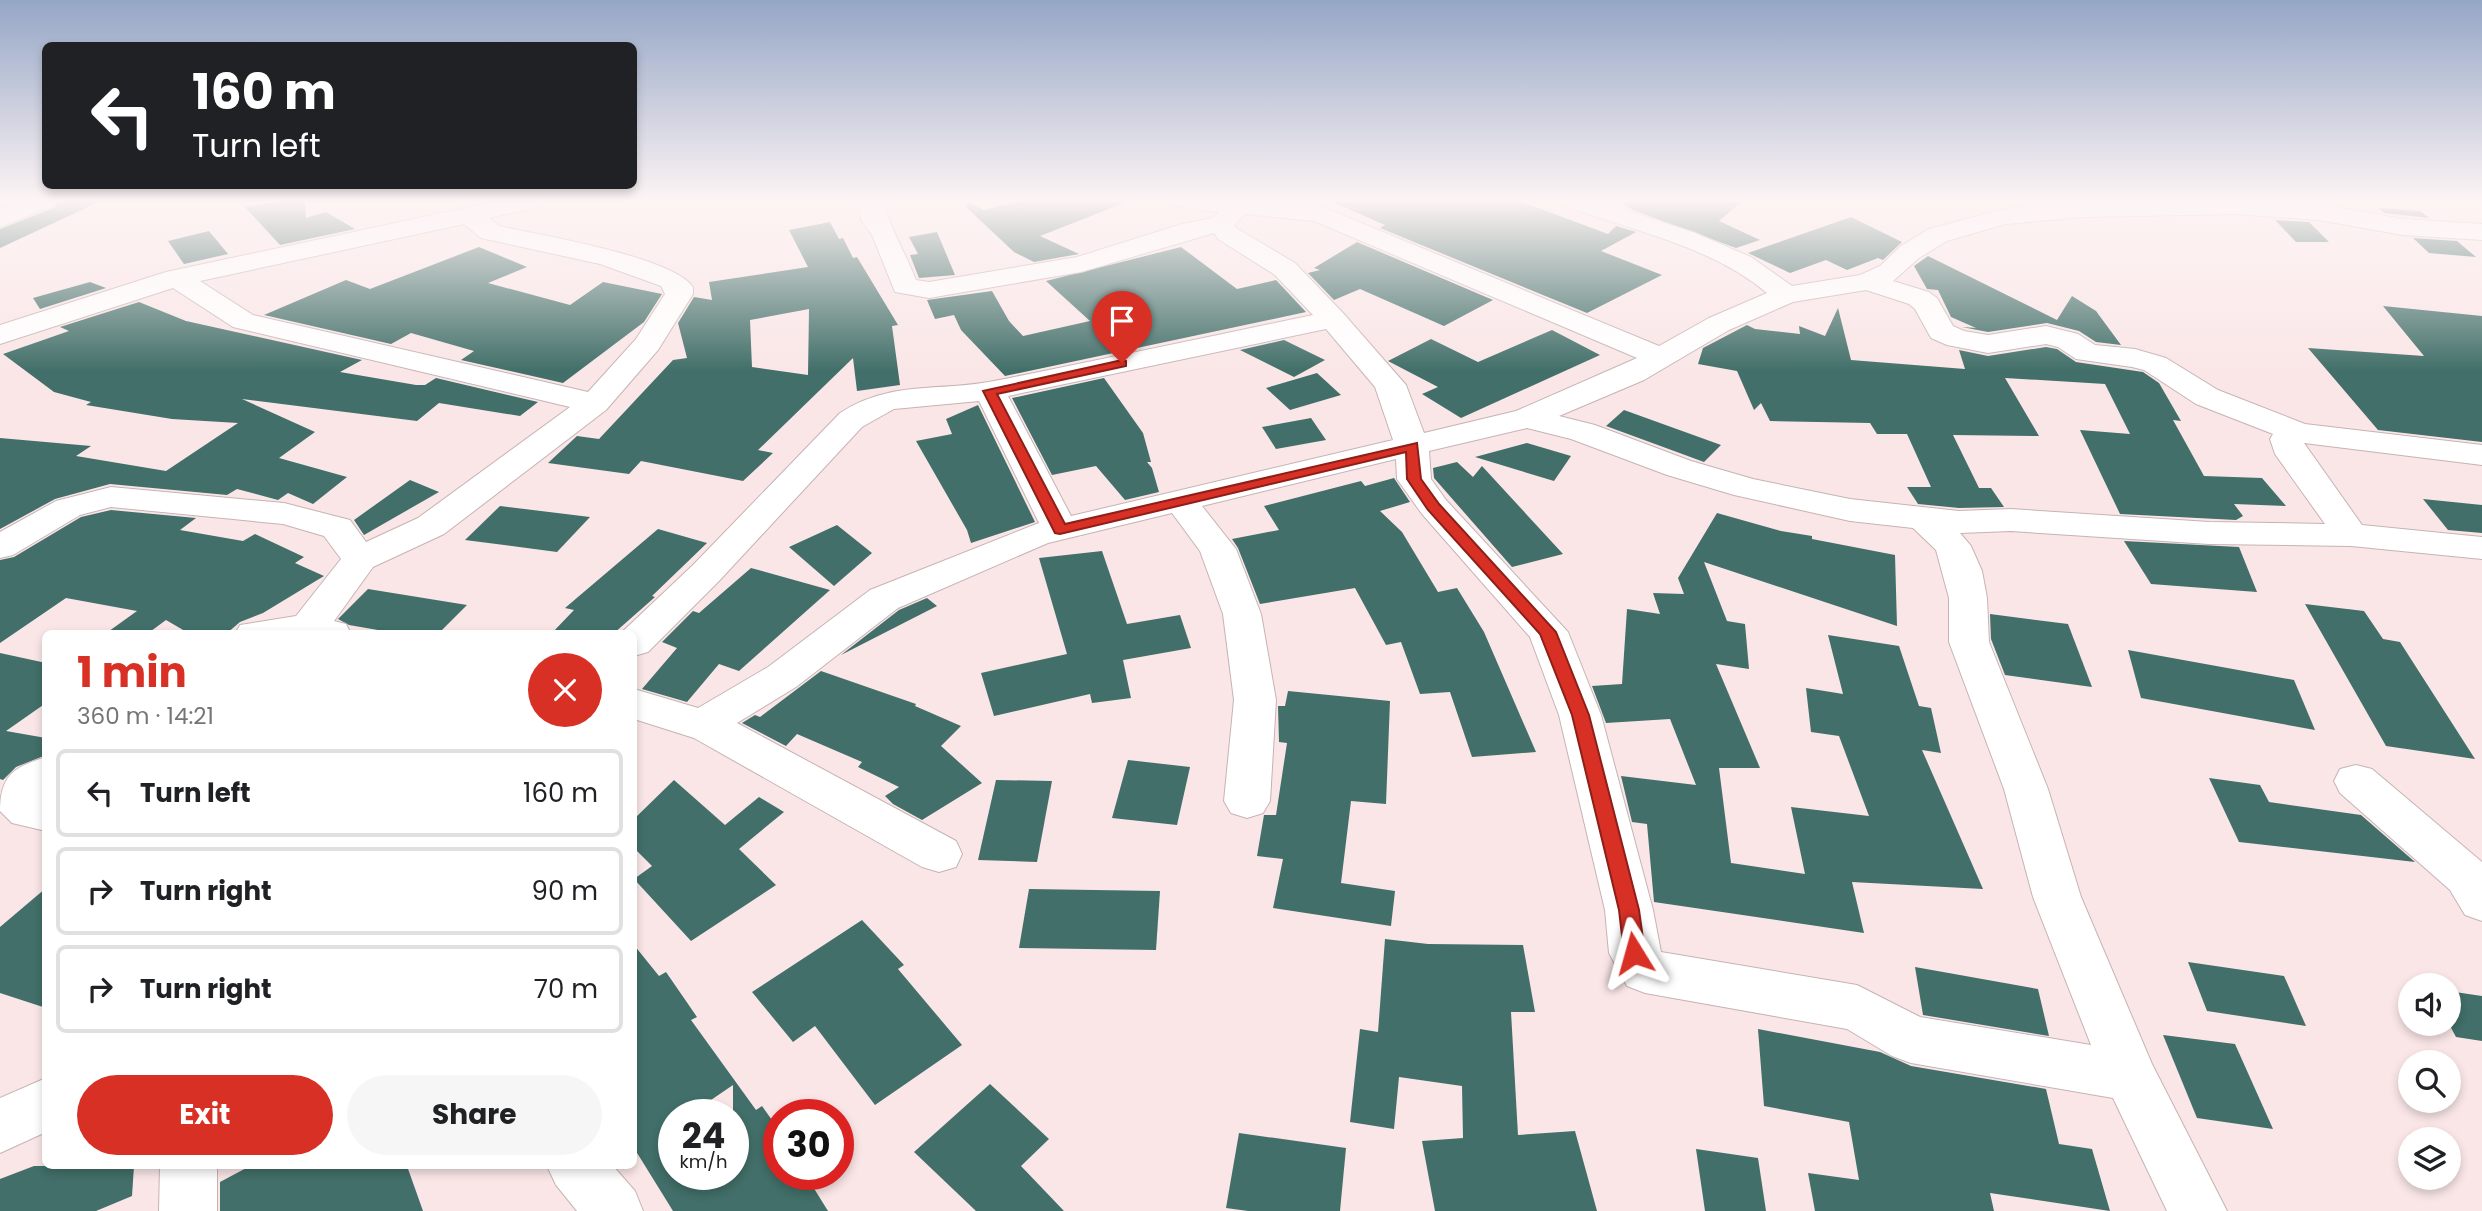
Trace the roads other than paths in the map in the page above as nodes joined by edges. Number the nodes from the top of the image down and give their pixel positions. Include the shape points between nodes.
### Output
1 (273, 258) edge
2 (606, 258) edge
3 (894, 258) edge
4 (1102, 258) edge
5 (1266, 258) edge
6 (1423, 258) edge
7 (1724, 258) edge
8 (1904, 258) edge
9 (176, 278) junction
10 (1867, 282) junction
11 (1786, 295) junction
12 (1334, 318) junction
13 (0, 335) edge
14 (1660, 357) junction
15 (989, 391) junction
16 (595, 403) junction
17 (1527, 418) junction
18 (2299, 433) junction
19 (1412, 446) junction
20 (2482, 455) edge
21 (1181, 502) junction
22 (1926, 520) junction
23 (1060, 530) junction
24 (2351, 535) junction
25 (0, 547) edge
26 (2482, 548) edge
27 (360, 559) junction
28 (322, 630) edge
29 (637, 640) edge
30 (637, 704) edge
31 (704, 724) junction
32 (2356, 782) dead end
33 (1247, 801) dead end
34 (939, 854) dead end
35 (2482, 901) edge
36 (2130, 1076) junction
37 (42, 1105) edge
38 (0, 1127) edge
39 (190, 1169) edge
40 (579, 1169) edge
41 (188, 1211) edge
42 (614, 1211) edge
43 (2198, 1211) edge

1 - 9 street
2 - 16 street via 671,280 679,287 647,344
3 - 4 street via 905,286 929,290
5 - 12 street via 1285,269
6 - 14 street
7 - 11 street via 1772,282
8 - 10 street via 1890,272
9 - 13 street
9 - 16 street via 243,321
10 - 11 street
10 - 18 street via 1919,298 1941,332 1957,340 1988,344 2046,335 2068,340 2087,353 2135,358 2155,364 2207,397
11 - 14 street via 1719,324
12 - 15 street
12 - 19 street via 1390,386
14 - 17 street
15 - 23 street
15 - 29 street via 874,404
16 - 27 street via 431,526
17 - 19 street
17 - 22 street via 1583,432 1746,488
18 - 20 street
18 - 24 street via 2286,439 2292,454
19 - 21 street
19 - 36 street via 1414,479 1434,507 1548,632 1580,715 1629,910 1634,953 1645,971 1857,1008 1911,1039
21 - 23 street
21 - 33 street via 1218,549 1242,614 1255,699
22 - 24 street
22 - 36 street via 1952,546 1963,571 1969,642 2026,789 2057,897
23 - 31 street via 964,563 884,598 782,677
24 - 26 street
25 - 27 street via 68,508 111,497 284,514 337,528
27 - 28 street
30 - 31 street
31 - 34 street
32 - 35 street via 2467,877
36 - 43 street
37 - 38 street
39 - 41 street
40 - 42 street

